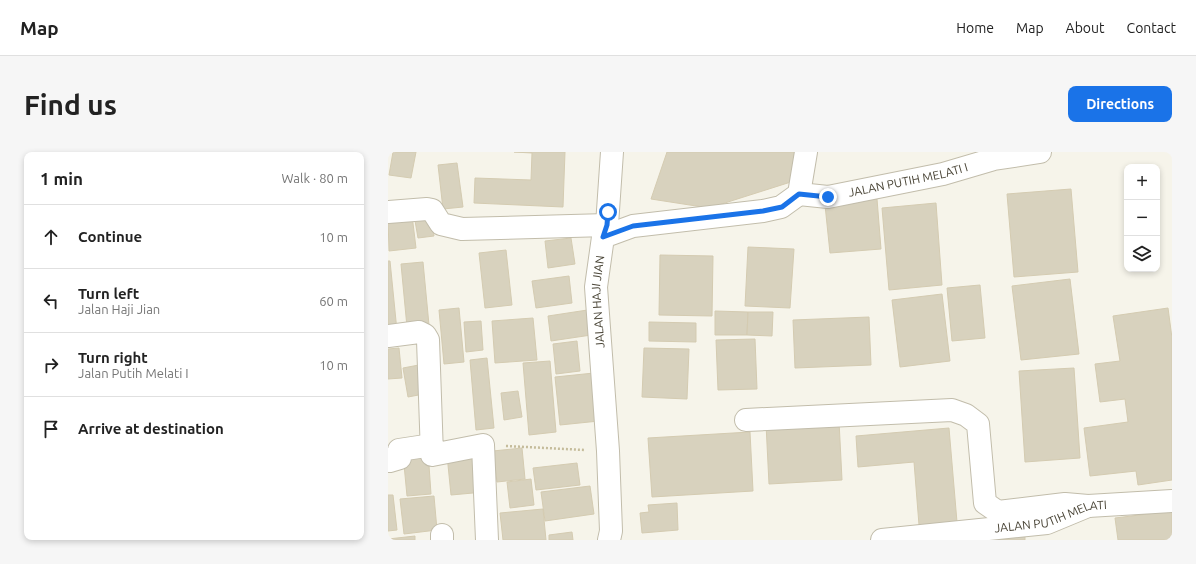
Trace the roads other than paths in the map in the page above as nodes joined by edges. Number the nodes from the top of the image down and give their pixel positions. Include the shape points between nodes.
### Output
1 (612, 152) edge
2 (806, 152) edge
3 (1040, 152) edge
4 (799, 194) junction
5 (388, 212) edge
6 (605, 231) junction
7 (388, 336) edge
8 (746, 420) dead end
9 (432, 445) junction
10 (388, 459) edge
11 (1172, 501) edge
12 (1088, 506) junction
13 (953, 536) edge
14 (487, 540) edge
15 (609, 540) edge
16 (882, 540) edge

1 - 6 street
2 - 4 street
3 - 4 street, JALAN PUTIH MELATI I via 994,159 943,174 828,197
4 - 6 street, JALAN HAJI JIAN via 782,207 763,211
5 - 6 street via 428,209 432,210 441,224 462,229
6 - 15 street, JALAN HAJI JIAN via 596,287 608,451 611,531
7 - 9 street via 419,332 428,340
8 - 12 street via 952,410 966,415 978,424 985,503 998,512 1065,504
9 - 10 street via 399,450 400,458 390,461
9 - 14 street via 432,455 483,445
11 - 12 street, JALAN PUTIH MELATI
12 - 13 street, JALAN PUTIH MELATI via 1047,523
13 - 16 street, JALAN PUTIH MELATI

